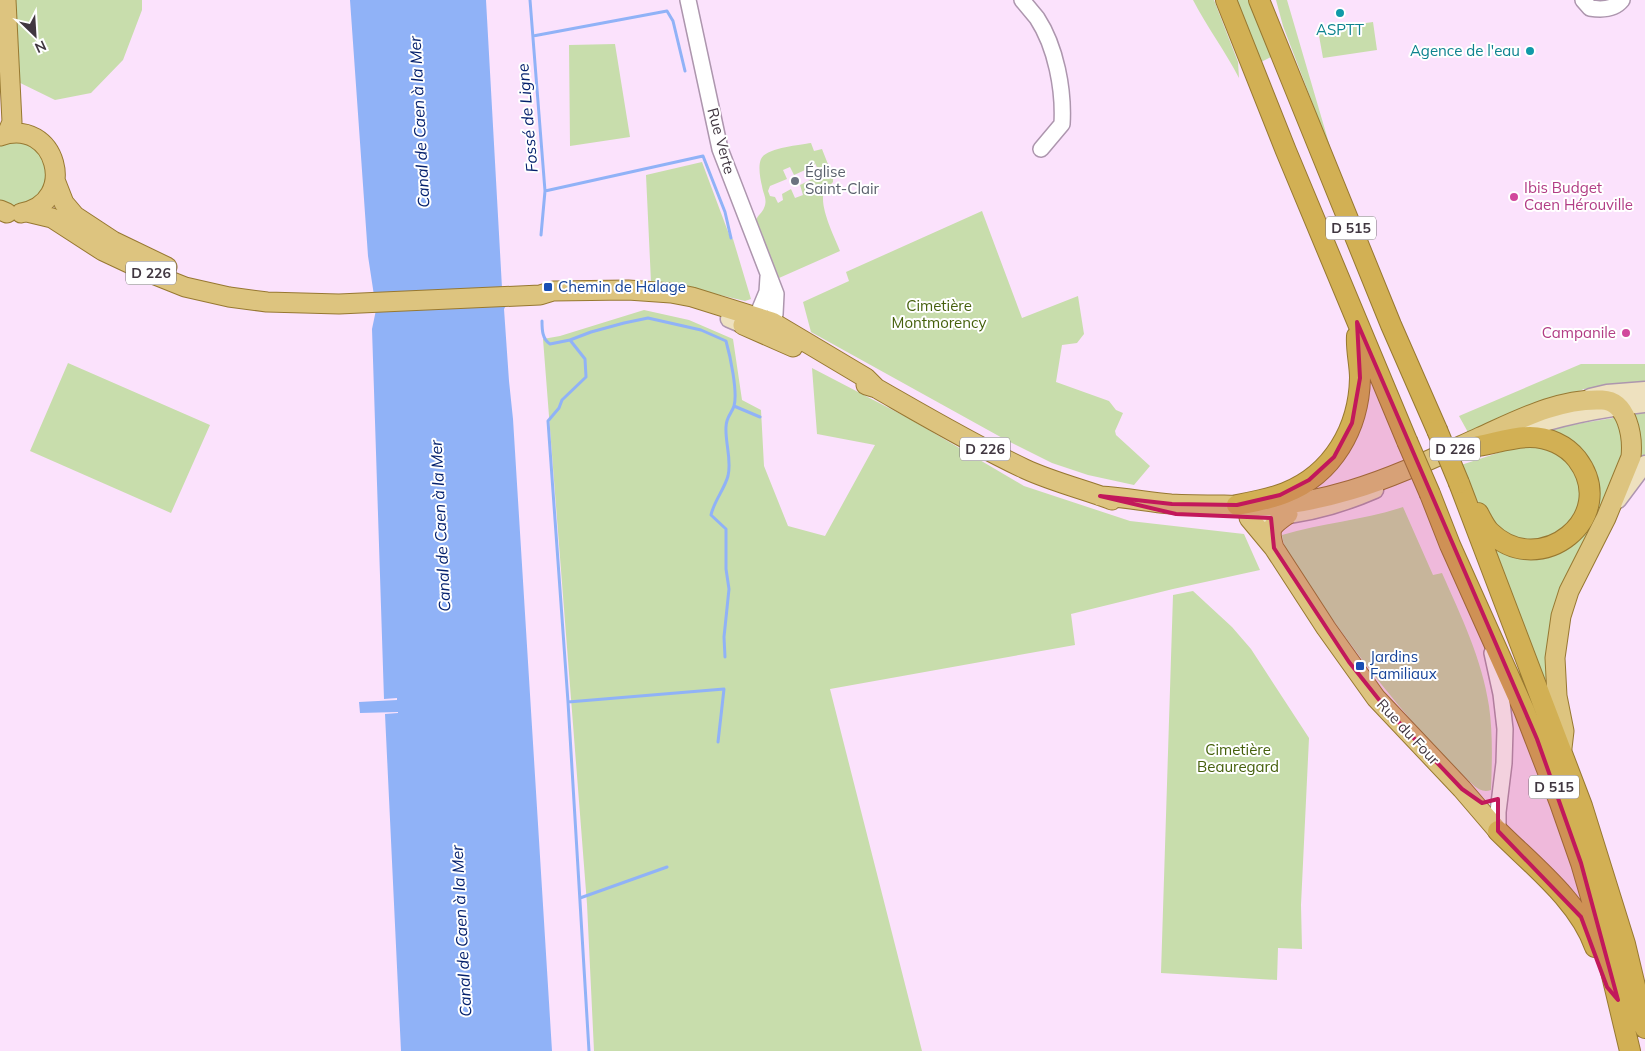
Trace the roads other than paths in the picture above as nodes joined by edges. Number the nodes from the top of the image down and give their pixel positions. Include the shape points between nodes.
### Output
1 (6, 0) edge
2 (688, 0) edge
3 (1022, 0) edge
4 (1226, 0) edge
5 (1259, 0) edge
6 (1268, 0) edge
7 (1583, 0) edge
8 (1622, 0) edge
9 (1269, 24) junction
10 (7, 132) edge
11 (1041, 149) dead end
12 (55, 180) junction
13 (10, 213) edge
14 (540, 295) junction
15 (285, 301) junction
16 (1357, 322) junction
17 (754, 323) junction
18 (1645, 390) edge
19 (1574, 401) junction
20 (1645, 404) edge
21 (1619, 407) junction
22 (1478, 446) junction
23 (1645, 464) edge
24 (1467, 504) junction
25 (1243, 512) junction
26 (1288, 514) junction
27 (1606, 518) junction
28 (1274, 548) junction
29 (1490, 637) junction
30 (1562, 748) junction
31 (1462, 789) junction
32 (1498, 814) junction
33 (1618, 1000) junction
34 (1645, 1028) edge
35 (1630, 1051) edge

1 - 10 main road
2 - 17 street, Rue Verte via 720,149 768,277 767,292
3 - 11 street via 1050,42 1061,88 1062,124
4 - 16 highway, D 515
5 - 9 highway, D 515
6 - 9 highway
7 - 8 street via 1590,8 1604,9
9 - 24 highway, D 515, bridge
10 - 12 main road via 33,137 48,150 54,163
12 - 13 main road via 46,200 37,207
12 - 15 main road, D 226 via 72,213 113,241 187,275
13 - 15 main road, D 226 via 52,218 132,266 186,287 229,297
14 - 15 main road, D 226 via 339,304
14 - 17 main road, D 226 via 554,299 650,301
14 - 17 main road, D 226 via 553,291 646,291 692,297
16 - 25 highway via 1358,396 1352,423 1341,447 1326,466 1301,486
16 - 29 highway, D 515, bridge
17 - 25 main road, D 226 via 866,378 876,388 1012,462 1060,483 1100,496
18 - 19 main road, D 226 via 1607,393
19 - 21 main road via 1611,401
19 - 25 main road, D 226 via 1526,417 1366,485
20 - 21 main road, D 226
21 - 22 main road, D 226 via 1537,424
21 - 27 main road via 1632,449
22 - 24 highway via 1531,437 1563,446 1574,455 1585,472 1590,494 1588,506 1576,530 1564,540 1550,547 1531,549 1500,540 1487,529 1477,511
22 - 26 main road, D 226 via 1354,499
23 - 27 main road
24 - 30 highway, D 515
25 - 26 main road, D 226
25 - 28 main road, Rue du Four
26 - 28 main road via 1273,524 1271,538
27 - 30 main road via 1569,591 1558,629 1555,676 1564,731
28 - 31 main road, Rue du Four via 1376,698
29 - 32 street via 1505,729
29 - 33 highway, D 515 via 1524,710 1560,803 1581,863
30 - 34 highway, D 515 via 1614,907
31 - 32 main road, Rue du Four
31 - 32 street, Rue du Four
32 - 33 highway via 1580,917 1593,942 1607,987
33 - 35 highway, D 515

